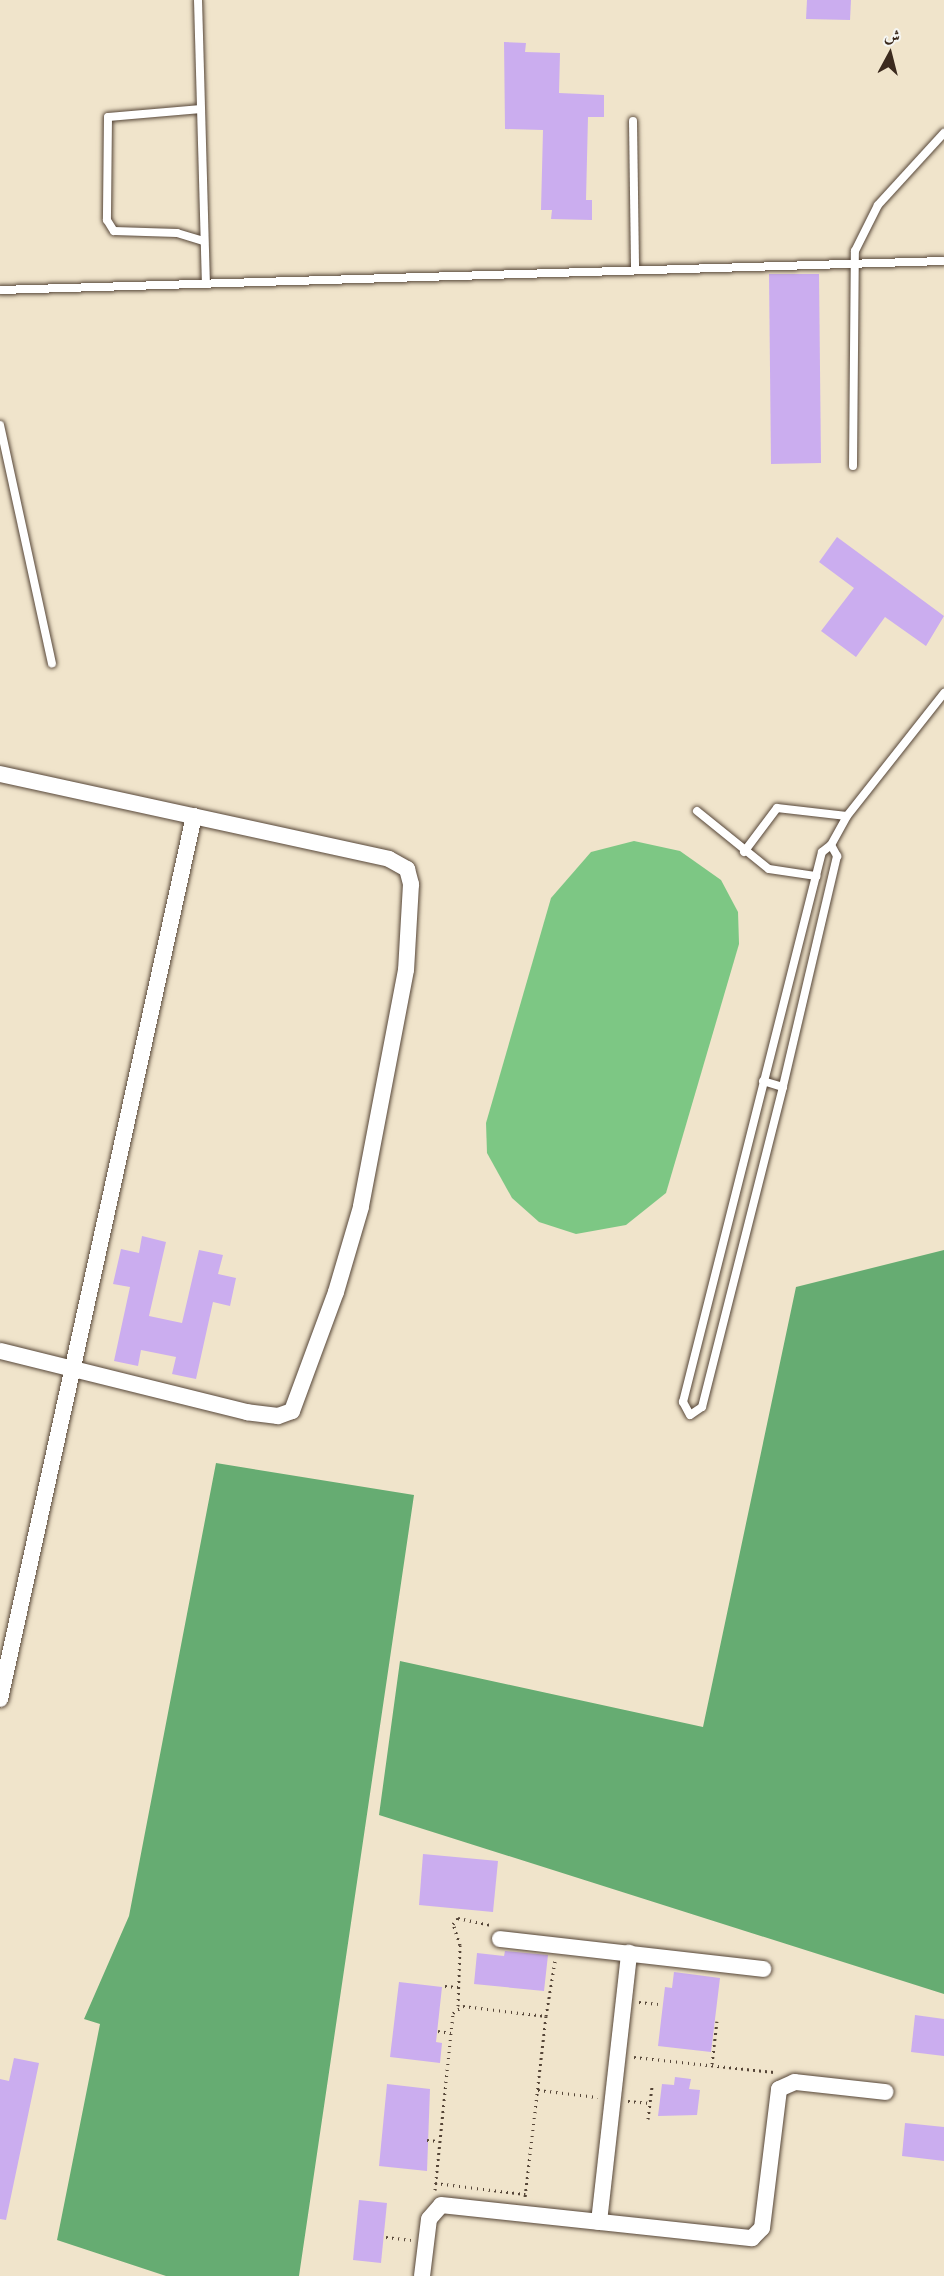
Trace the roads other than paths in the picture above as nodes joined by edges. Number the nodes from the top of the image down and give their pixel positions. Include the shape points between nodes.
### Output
1 (198, 0) edge
2 (201, 110) junction
3 (633, 121) dead end
4 (944, 133) edge
5 (204, 241) junction
6 (944, 261) edge
7 (852, 263) junction
8 (635, 269) junction
9 (206, 283) junction
10 (0, 290) edge
11 (0, 425) edge
12 (853, 466) dead end
13 (52, 663) dead end
14 (944, 693) edge
15 (0, 774) edge
16 (697, 812) dead end
17 (194, 816) junction
18 (847, 816) junction
19 (831, 845) junction
20 (744, 852) junction
21 (816, 876) junction
22 (763, 1081) junction
23 (783, 1087) junction
24 (0, 1351) edge
25 (74, 1368) junction
26 (0, 1700) edge
27 (500, 1939) road end
28 (629, 1953) junction
29 (764, 1969) dead end
30 (885, 2092) dead end
31 (599, 2222) junction
32 (422, 2276) edge

1 - 2 lane
2 - 5 lane
2 - 5 lane via 108,117 107,220 114,231 177,233
3 - 8 lane
4 - 7 lane via 870,216
5 - 9 lane
6 - 7 lane
7 - 8 lane
7 - 12 lane
8 - 9 lane
9 - 10 lane
11 - 13 lane
14 - 18 lane
15 - 17 street
16 - 20 lane
17 - 25 street
17 - 25 street via 389,859 410,875 406,970 369,1169 336,1292 289,1413 247,1412
18 - 19 lane
18 - 20 lane via 777,807
19 - 21 lane via 824,848
19 - 23 lane via 837,856
20 - 21 lane via 780,873
21 - 22 lane
22 - 23 lane
22 - 23 lane via 683,1402 690,1415 702,1407
24 - 25 street
25 - 26 street
27 - 28 street
28 - 29 street
28 - 31 street
30 - 31 street via 789,2082 776,2095 762,2228 756,2236
31 - 32 street via 441,2205 431,2213

